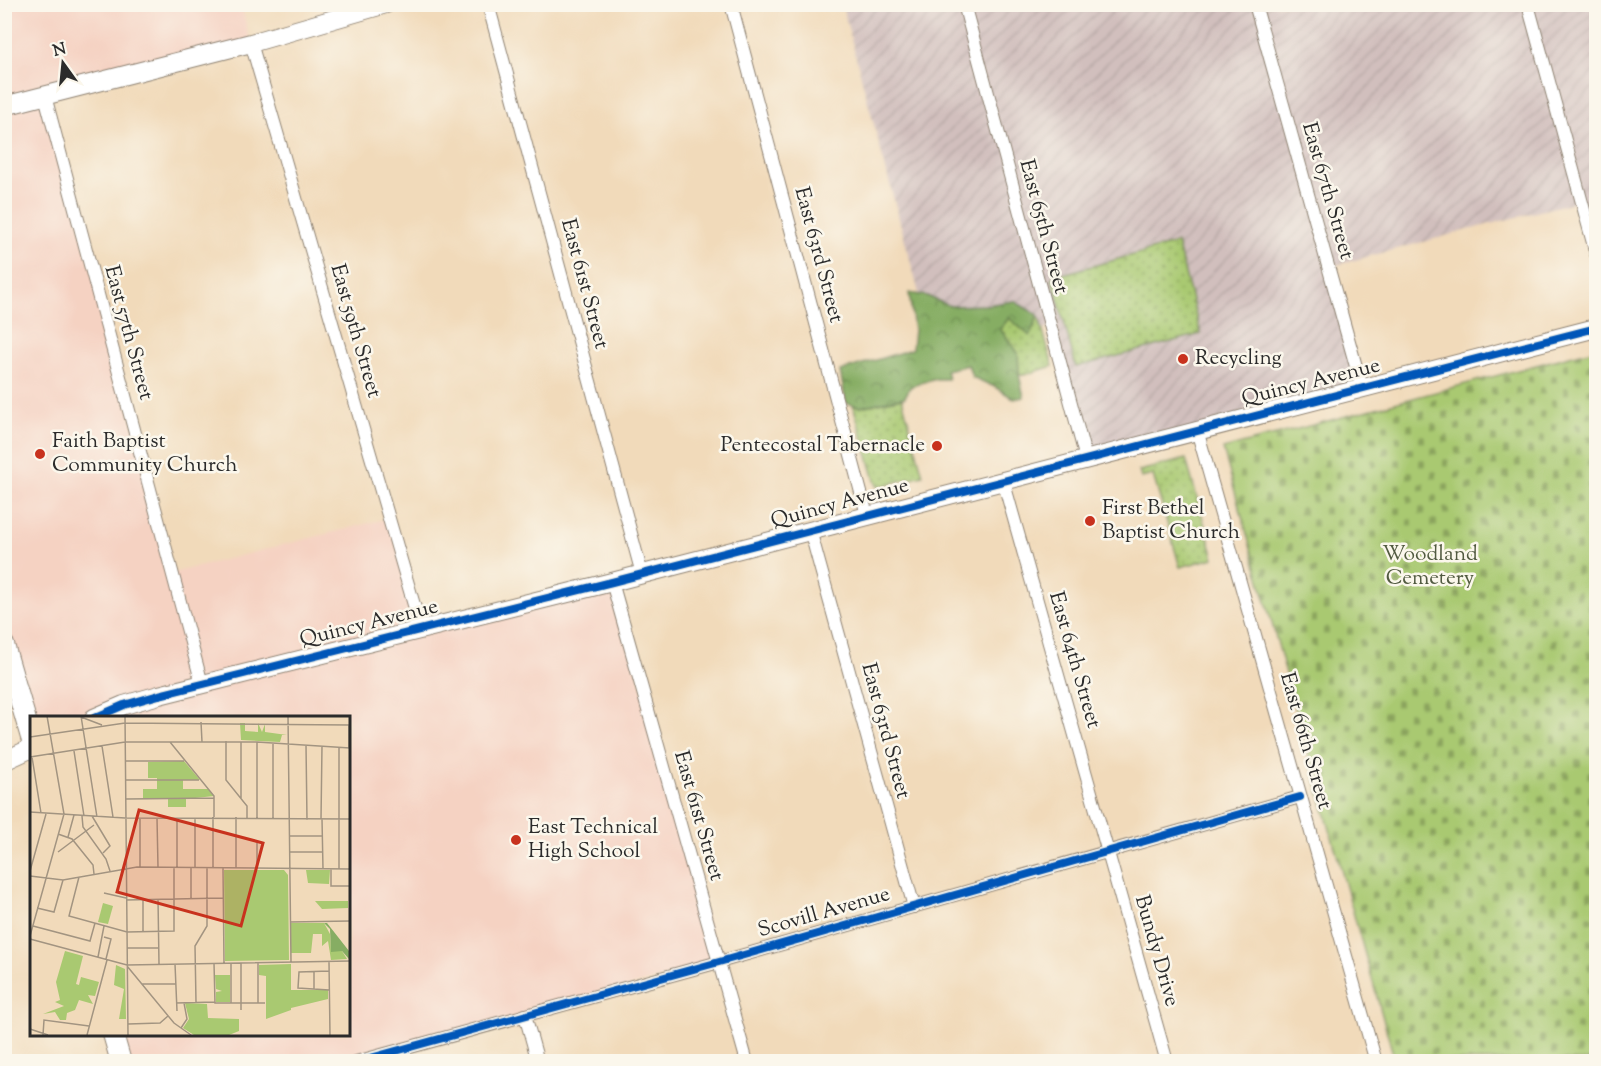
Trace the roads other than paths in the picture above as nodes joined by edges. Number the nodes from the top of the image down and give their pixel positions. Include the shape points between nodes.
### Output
1 (386, 4) edge
2 (488, 4) edge
3 (731, 4) edge
4 (964, 4) edge
5 (1255, 4) edge
6 (1530, 12) dead end
7 (251, 43) junction
8 (45, 96) junction
9 (4, 106) edge
10 (1596, 254) edge
11 (1596, 328) edge
12 (1362, 388) junction
13 (1197, 430) junction
14 (1086, 459) junction
15 (1003, 480) junction
16 (867, 515) junction
17 (810, 530) junction
18 (642, 574) junction
19 (612, 582) junction
20 (421, 629) junction
21 (4, 645) edge
22 (202, 684) junction
23 (99, 716) edge
24 (30, 734) edge
25 (30, 749) edge
26 (4, 761) edge
27 (1300, 797) junction
28 (1108, 851) junction
29 (914, 907) junction
30 (719, 962) junction
31 (525, 1015) junction
32 (113, 1036) edge
33 (121, 1062) edge
34 (356, 1062) edge
35 (538, 1062) edge
36 (747, 1062) edge
37 (1167, 1062) edge
38 (1376, 1062) edge

1 - 7 street
2 - 18 street, East 61st Street
3 - 16 street, East 63rd Street
4 - 14 street, East 65th Street
5 - 12 street, East 67th Street
6 - 10 street
7 - 8 street
7 - 20 street, East 59th Street
8 - 9 street
8 - 22 street, East 57th Street
11 - 12 street, Quincy Avenue
12 - 13 street, Quincy Avenue
13 - 14 street, Quincy Avenue
13 - 27 street, East 66th Street
14 - 15 street, Quincy Avenue
15 - 16 street, Quincy Avenue
15 - 28 street, East 64th Street
16 - 17 street, Quincy Avenue
17 - 18 street, Quincy Avenue
17 - 29 street, East 63rd Street
18 - 19 street, Quincy Avenue
19 - 20 street, Quincy Avenue
19 - 30 street, East 61st Street
20 - 22 street, Quincy Avenue
21 - 24 main road
22 - 23 street, Quincy Avenue
25 - 26 street
27 - 28 street, Scovill Avenue
27 - 38 street, East 66th Street
28 - 29 street, Scovill Avenue
28 - 37 street, Bundy Drive
29 - 30 street, Scovill Avenue
30 - 31 street, Scovill Avenue
30 - 36 street, East 61st Street
31 - 34 street, Scovill Avenue
31 - 35 street
32 - 33 main road

